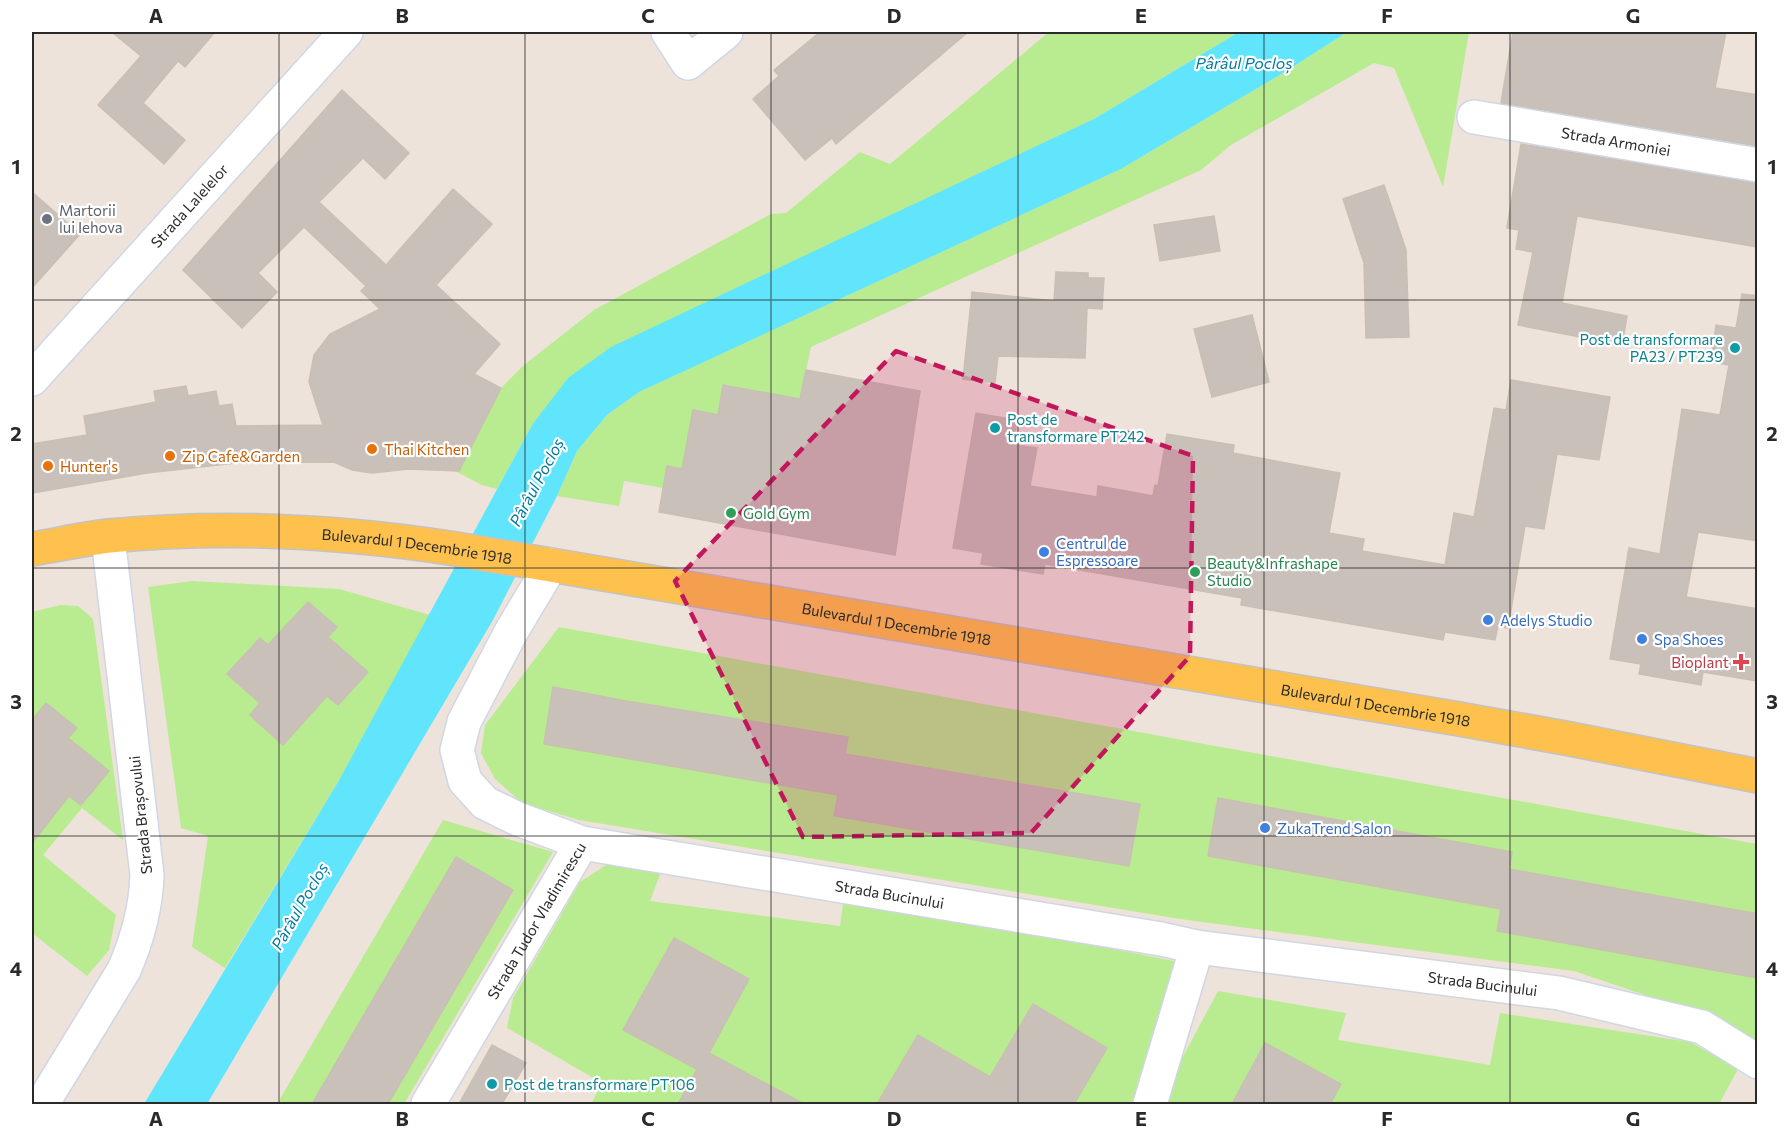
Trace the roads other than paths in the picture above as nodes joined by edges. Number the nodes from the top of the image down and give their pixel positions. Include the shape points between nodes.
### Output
1 (346, 32) edge
2 (668, 32) edge
3 (726, 32) edge
4 (1474, 117) dead end
5 (1758, 165) edge
6 (32, 379) edge
7 (108, 537) junction
8 (32, 549) edge
9 (551, 565) junction
10 (1758, 777) edge
11 (582, 843) junction
12 (1197, 947) junction
13 (1758, 1062) edge
14 (42, 1104) edge
15 (429, 1104) edge
16 (1150, 1104) edge

1 - 6 street, Strada Lalelelor
2 - 3 street via 688,63
4 - 5 street, Strada Armoniei
7 - 8 main road, Bulevardul 1 Decembrie 1918
7 - 9 main road, Bulevardul 1 Decembrie 1918 via 238,530 370,537
7 - 14 street, Strada Brașovului via 146,863 146,897 124,970
9 - 10 main road, Bulevardul 1 Decembrie 1918 via 1517,729
9 - 11 street, Strada Tudor Vladimirescu via 464,722 457,750 465,781 485,803
11 - 12 street, Strada Bucinului
11 - 15 street, Strada Tudor Vladimirescu
12 - 13 street, Strada Bucinului via 1559,993 1702,1028
12 - 16 street

